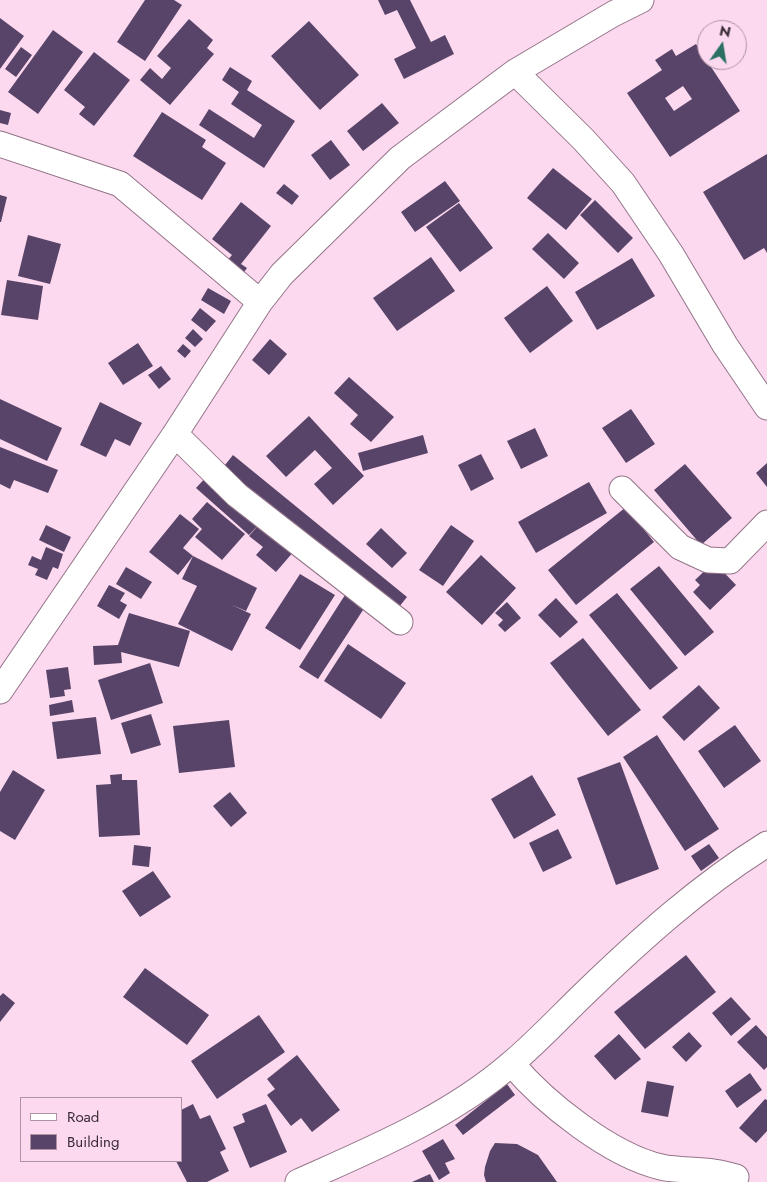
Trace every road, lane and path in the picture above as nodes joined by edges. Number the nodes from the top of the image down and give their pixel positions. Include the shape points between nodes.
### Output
1 (641, 0) edge
2 (515, 72) junction
3 (0, 144) edge
4 (260, 302) junction
5 (767, 407) edge
6 (175, 434) junction
7 (622, 489) dead end
8 (767, 523) edge
9 (400, 622) dead end
10 (0, 691) edge
11 (767, 844) edge
12 (512, 1064) junction
13 (736, 1177) dead end
14 (298, 1182) edge

1 - 2 street
2 - 4 street via 400,158 282,274
2 - 5 street via 583,138 623,183
3 - 4 street via 120,184
4 - 6 street
6 - 9 street via 237,495
6 - 10 street
7 - 8 street via 680,547 708,560 730,561
11 - 12 street via 669,915
12 - 13 street via 549,1103 634,1158 660,1167
12 - 14 street via 468,1096 400,1137

